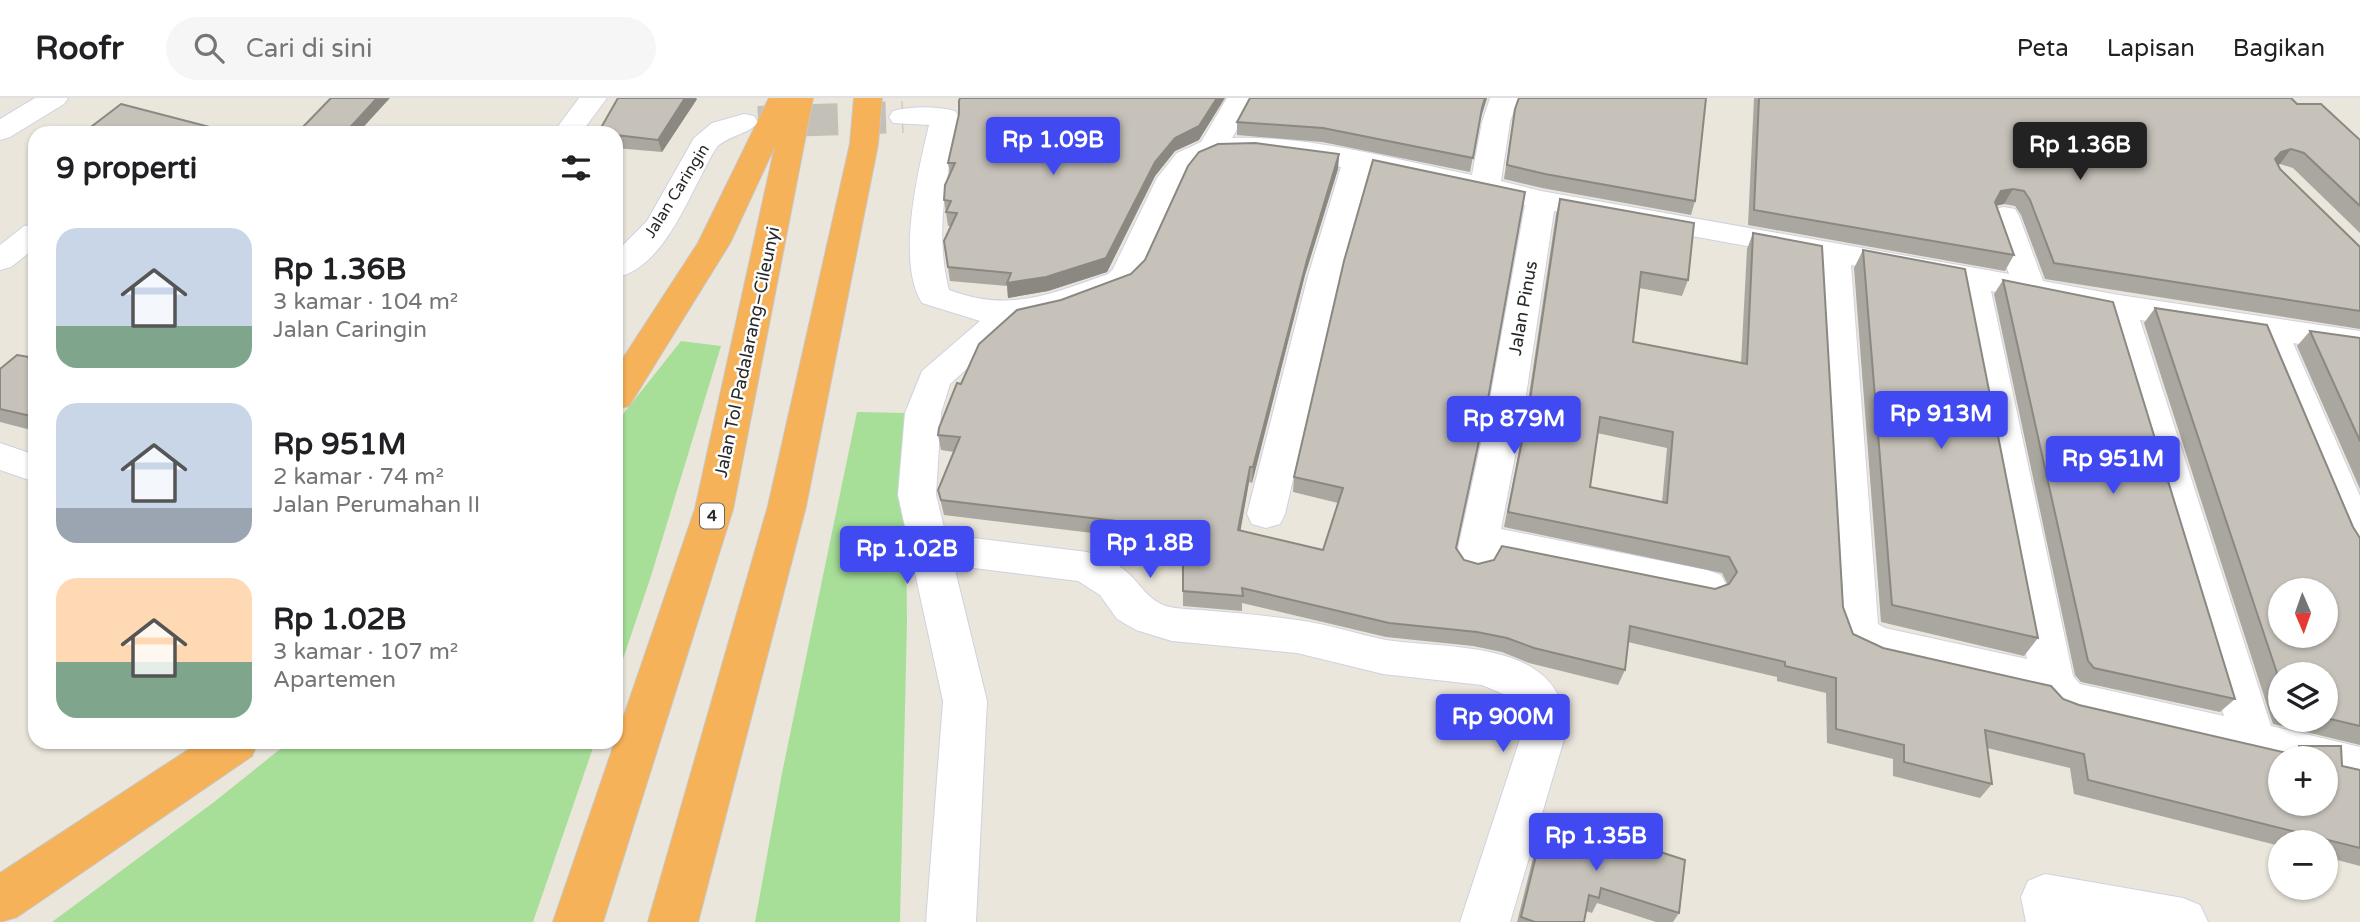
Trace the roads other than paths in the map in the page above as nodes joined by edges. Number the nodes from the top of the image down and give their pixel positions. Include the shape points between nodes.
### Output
1 (54, 98) edge
2 (593, 98) edge
3 (783, 98) edge
4 (799, 98) edge
5 (1241, 98) edge
6 (1504, 98) edge
7 (886, 107) edge
8 (949, 108) edge
9 (744, 122) tunnel mouth
10 (572, 126) edge
11 (0, 131) edge
12 (1212, 148) junction
13 (1357, 162) junction
14 (1485, 186) junction
15 (1541, 200) junction
16 (2004, 216) dead end
17 (28, 238) edge
18 (1834, 253) junction
19 (0, 260) edge
20 (623, 263) edge
21 (1972, 279) junction
22 (2030, 289) junction
23 (2119, 306) junction
24 (1009, 313) junction
25 (2271, 331) junction
26 (2360, 342) edge
27 (623, 386) edge
28 (1266, 514) dead end
29 (2360, 541) edge
30 (933, 564) junction
31 (1707, 586) edge
32 (2053, 683) junction
33 (2253, 740) junction
34 (2277, 746) edge
35 (226, 749) edge
36 (2338, 761) edge
37 (2360, 767) edge
38 (0, 901) edge
39 (578, 922) edge
40 (673, 922) edge
41 (951, 922) edge
42 (1485, 922) edge
43 (2051, 922) edge
44 (2183, 922) edge

1 - 11 street
2 - 10 street
3 - 27 highway via 714,243
4 - 39 highway, Jalan Tol Padalarang–Cileunyi / 4 via 714,509
5 - 12 street
6 - 14 street
7 - 8 street
7 - 40 highway via 864,144 787,506
8 - 24 street via 927,205 928,278 934,296 956,305
9 - 20 street, Jalan Caringin via 722,130 704,144 660,225
12 - 13 street via 1273,147
12 - 24 street via 1187,159 1172,178 1127,274 1119,281
13 - 14 street
13 - 28 street
14 - 15 street
15 - 18 street
15 - 31 street, Jalan Pinus via 1478,551
16 - 22 street
17 - 19 street
18 - 21 street
18 - 32 street via 1860,634 1874,643
21 - 22 street
21 - 32 street
22 - 23 street
23 - 25 street
23 - 33 street
24 - 30 street via 934,379 923,413 917,495
25 - 26 street
25 - 29 street
30 - 41 street via 965,701
30 - 42 street via 950,553 966,552 1087,568 1114,584 1132,607 1172,624 1318,640 1390,658 1465,665 1508,675 1535,698 1546,717
32 - 33 street via 2067,699
33 - 34 street
35 - 38 highway
36 - 37 street
43 - 44 street via 2045,897

